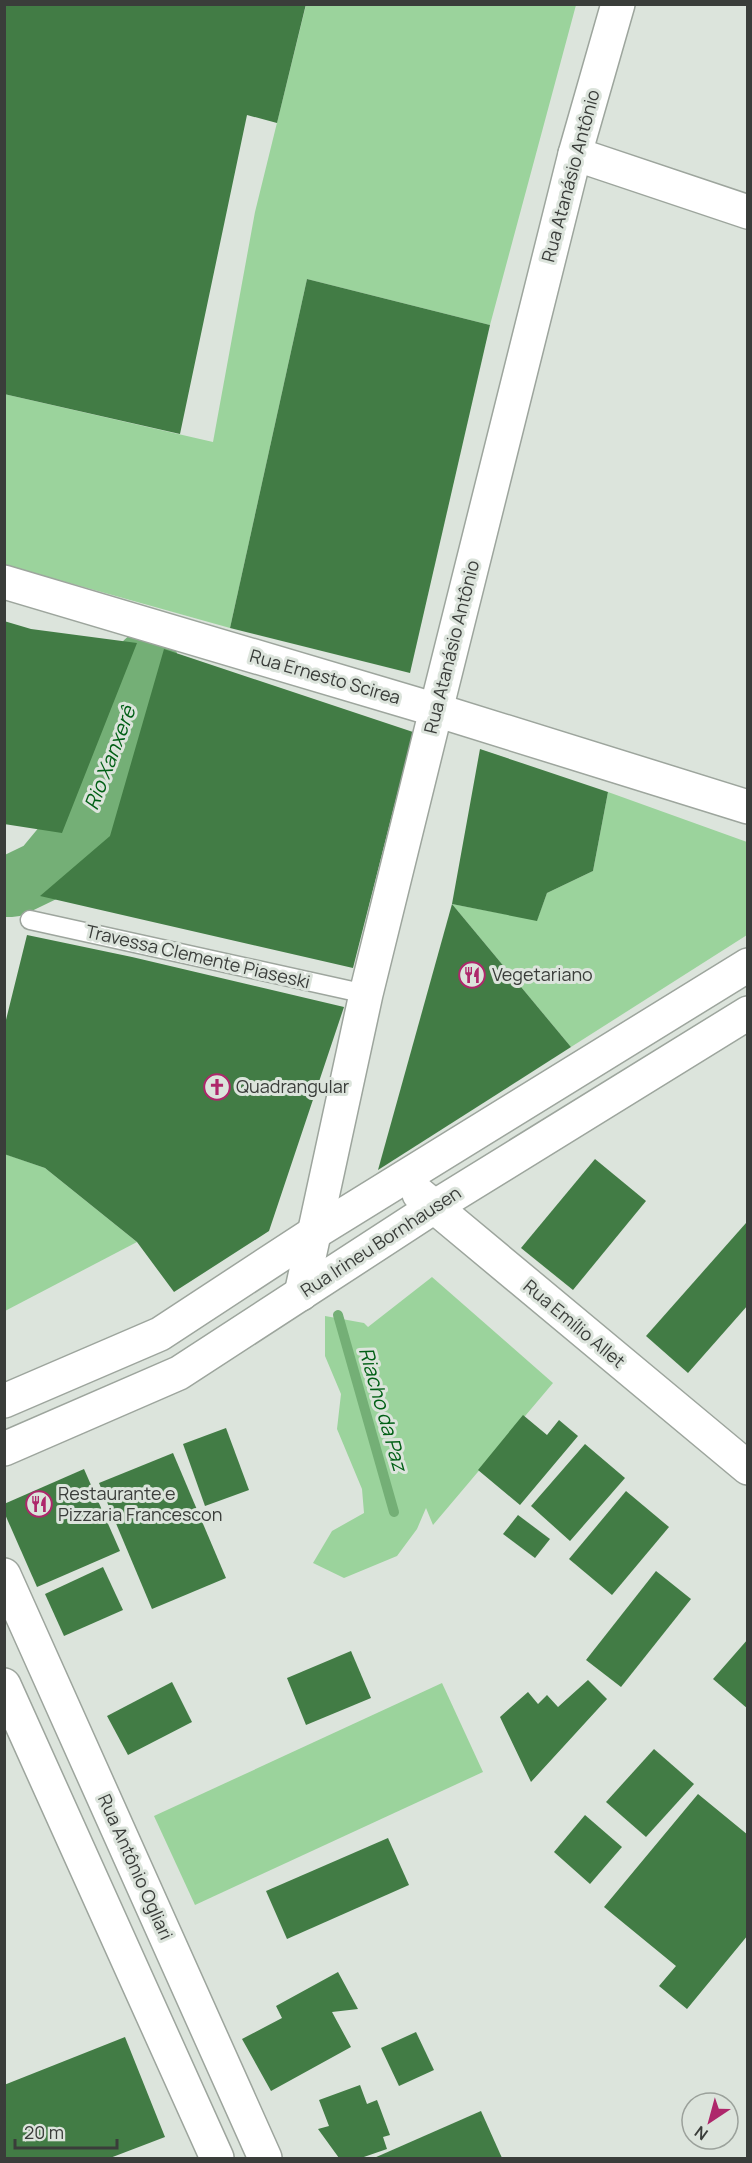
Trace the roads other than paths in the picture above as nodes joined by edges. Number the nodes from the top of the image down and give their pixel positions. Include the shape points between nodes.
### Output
1 (618, 4) edge
2 (576, 154) junction
3 (747, 212) edge
4 (4, 582) edge
5 (436, 710) junction
6 (747, 807) edge
7 (30, 920) dead end
8 (747, 965) edge
9 (366, 994) junction
10 (747, 1013) edge
11 (644, 1029) junction
12 (666, 1063) junction
13 (402, 1179) junction
14 (434, 1207) junction
15 (314, 1233) junction
16 (301, 1294) junction
17 (4, 1401) edge
18 (4, 1449) edge
19 (747, 1468) edge
20 (4, 1575) edge
21 (44, 1664) junction
22 (4, 1682) edge
23 (103, 1796) junction
24 (63, 1815) junction
25 (169, 1942) junction
26 (128, 1960) junction
27 (234, 2088) junction
28 (192, 2102) junction
29 (217, 2158) edge
30 (265, 2158) edge

1 - 2 street, Rua Atanásio Antônio
2 - 3 street
2 - 5 street, Rua Atanásio Antônio
4 - 5 street, Rua Ernesto Scirea
5 - 6 street, Rua Ernesto Scirea
5 - 9 street, Rua Atanásio Antônio
7 - 9 lane, Travessa Clemente Piaseski
8 - 11 street
9 - 15 street, Rua Atanásio Antônio
10 - 12 street, Rua Irineu Bornhausen
11 - 12 street
11 - 13 street
12 - 14 street, Rua Irineu Bornhausen
13 - 14 street, Rua Emílio Allet
13 - 15 street
14 - 16 street, Rua Irineu Bornhausen
14 - 19 street, Rua Emílio Allet
15 - 16 street, Rua Atanásio Antônio
15 - 17 street via 160,1334
16 - 18 street, Rua Irineu Bornhausen via 179,1373
20 - 21 street, Rua Antônio Ogliari
21 - 22 street
21 - 23 street, Rua Antônio Ogliari
22 - 24 street
23 - 24 street
23 - 25 street, Rua Antônio Ogliari
24 - 26 street
25 - 26 street
25 - 27 street, Rua Antônio Ogliari
26 - 28 street
27 - 28 street
27 - 30 street, Rua Antônio Ogliari
28 - 29 street

